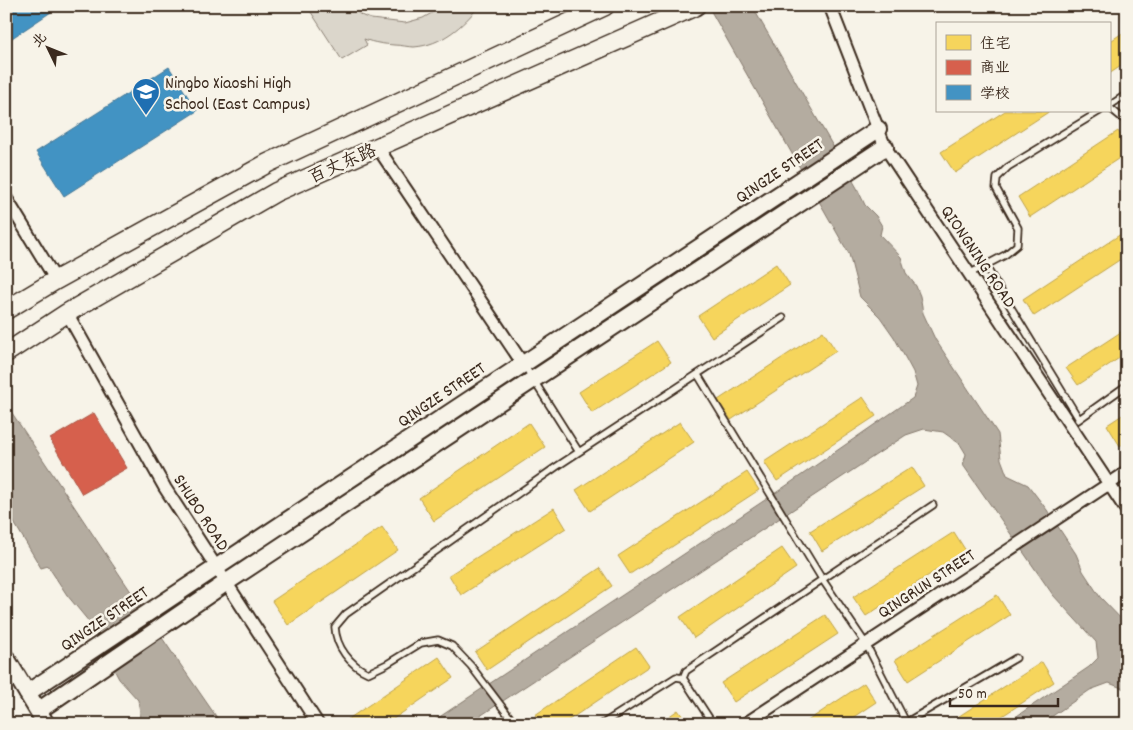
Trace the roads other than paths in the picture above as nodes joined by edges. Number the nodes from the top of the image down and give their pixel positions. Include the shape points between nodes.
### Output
1 (605, 6) edge
2 (696, 6) edge
3 (830, 6) edge
4 (1127, 94) edge
5 (1110, 105) edge
6 (1110, 107) edge
7 (1098, 112) edge
8 (1127, 122) edge
9 (878, 129) junction
10 (886, 147) junction
11 (378, 148) junction
12 (6, 198) edge
13 (985, 265) junction
14 (969, 274) junction
15 (56, 280) junction
16 (6, 310) edge
17 (67, 313) junction
18 (783, 318) dead end
19 (6, 353) edge
20 (523, 364) junction
21 (698, 375) junction
22 (533, 380) junction
23 (1127, 386) edge
24 (1074, 422) junction
25 (579, 452) junction
26 (1127, 472) edge
27 (1109, 484) junction
28 (933, 505) dead end
29 (1127, 510) edge
30 (217, 567) junction
31 (822, 580) junction
32 (227, 582) junction
33 (866, 644) junction
34 (6, 658) edge
35 (1016, 658) dead end
36 (683, 678) junction
37 (27, 693) junction
38 (42, 717) edge
39 (905, 723) edge
40 (318, 724) edge
41 (515, 724) edge
42 (602, 724) edge
43 (713, 724) edge
44 (744, 724) edge

1 - 15 main road, 百丈东路 via 268,163
2 - 11 main road, 百丈东路
3 - 9 street, QIONGNING ROAD
4 - 5 lane
6 - 8 lane
7 - 13 lane via 1008,167 997,178 996,188 1018,228 1017,245
9 - 10 street, QIONGNING ROAD
9 - 20 street, QINGZE STREET
10 - 14 street, QIONGNING ROAD
10 - 22 street
11 - 17 main road, 百丈东路 via 276,192
11 - 20 street
12 - 15 street
13 - 14 lane
13 - 24 lane
14 - 24 street, QIONGNING ROAD
15 - 16 main road, 百丈东路
17 - 19 main road, 百丈东路
17 - 30 street, SHUBO ROAD via 165,488
18 - 21 lane
20 - 22 lane
20 - 30 street, QINGZE STREET
21 - 25 lane
21 - 31 lane
22 - 25 lane
22 - 32 street
23 - 24 lane
24 - 27 street, QIONGNING ROAD
25 - 41 lane via 346,614 335,627 346,656 358,669 368,673 421,644 438,640 452,646
26 - 27 street, QINGRUN STREET
27 - 29 street, QIONGNING ROAD
27 - 33 street, QINGRUN STREET
28 - 31 lane
30 - 32 street, SHUBO ROAD
30 - 37 street, QINGZE STREET
31 - 33 lane
31 - 36 lane via 686,671
32 - 38 street
32 - 40 street, SHUBO ROAD
33 - 39 lane
33 - 44 street, QINGRUN STREET
34 - 37 street
35 - 39 lane
36 - 42 lane via 676,677
36 - 43 lane
37 - 38 street

